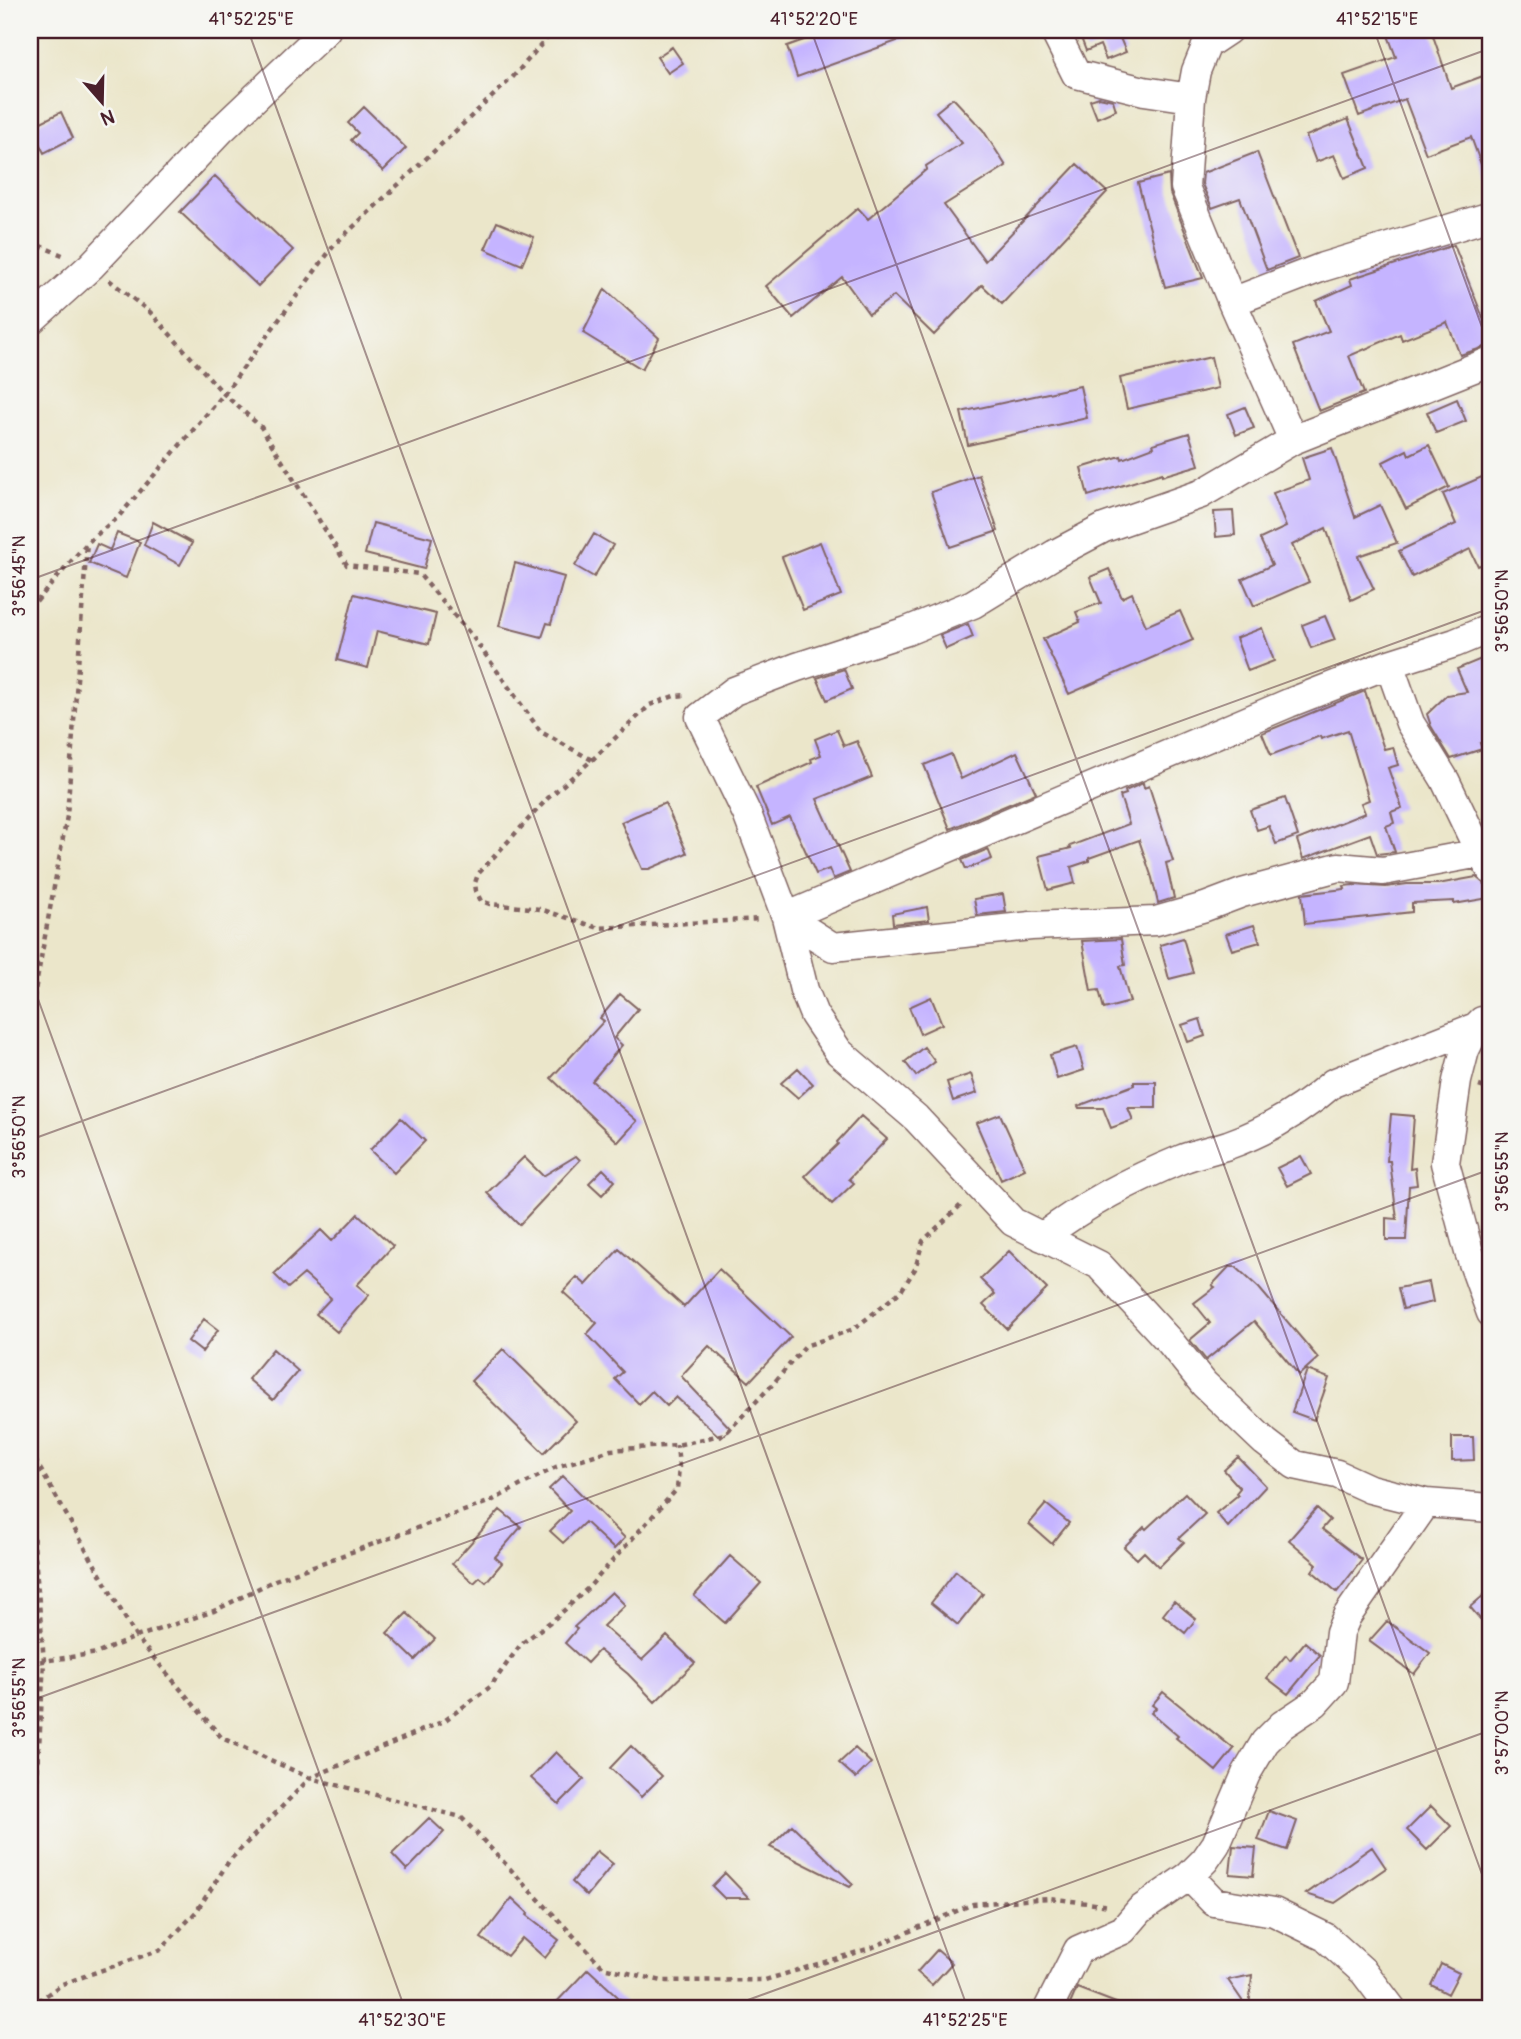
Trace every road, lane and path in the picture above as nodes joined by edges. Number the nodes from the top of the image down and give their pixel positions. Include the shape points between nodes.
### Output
1 (326, 30) edge
2 (554, 30) edge
3 (1055, 30) edge
4 (1228, 30) edge
5 (1191, 98) junction
6 (1491, 216) edge
7 (30, 242) edge
8 (91, 266) junction
9 (1232, 302) junction
10 (30, 321) edge
11 (1491, 361) edge
12 (224, 394) junction
13 (1293, 440) junction
14 (87, 542) junction
15 (30, 609) edge
16 (1491, 628) edge
17 (1389, 664) junction
18 (700, 717) junction
19 (592, 760) junction
20 (1486, 861) edge
21 (786, 917) junction
22 (40, 961) junction
23 (30, 977) edge
24 (30, 1018) edge
25 (1486, 1019) edge
26 (981, 1187) junction
27 (1042, 1237) junction
28 (1491, 1312) edge
29 (677, 1445) junction
30 (30, 1451) edge
31 (30, 1497) edge
32 (1426, 1503) junction
33 (1491, 1508) edge
34 (136, 1637) junction
35 (44, 1661) junction
36 (30, 1663) edge
37 (310, 1778) junction
38 (30, 1862) edge
39 (1189, 1875) junction
40 (1140, 1910) junction
41 (30, 2007) edge
42 (1048, 2009) edge
43 (1392, 2009) edge

1 - 8 street via 221,130
2 - 12 path via 512,78 335,244
3 - 5 street via 1076,74
4 - 5 street via 1207,44
5 - 9 street via 1185,187
6 - 9 street via 1323,267
7 - 8 path
8 - 10 street
8 - 12 path via 150,312
9 - 13 street
11 - 13 street
12 - 14 path via 119,516
12 - 19 path via 261,426 346,565 419,573 472,636 541,732
13 - 18 street via 1201,494 1104,528 973,604 734,691
14 - 15 path
14 - 22 path via 66,816
16 - 17 street
17 - 20 street via 1410,723
17 - 21 street via 1289,702
18 - 19 path via 693,694 650,705
18 - 21 street via 747,814
19 - 21 path via 548,798 478,874 475,883 481,901 540,909 599,928
20 - 21 street via 1383,871 1338,867 1156,921 1031,926 834,947
21 - 26 street via 814,1015 839,1052 916,1118
22 - 23 path
22 - 24 path
25 - 27 street via 1334,1083 1278,1123 1117,1187
25 - 28 street via 1465,1050 1445,1163
26 - 27 street via 1013,1222
26 - 29 path via 923,1241 915,1269 901,1292 854,1329 805,1346 725,1434
27 - 32 street via 1099,1265 1204,1384 1295,1465
29 - 34 path via 611,1450 556,1467 491,1502 275,1580 214,1611
29 - 37 path via 677,1489 588,1588 521,1644 490,1687 444,1721
30 - 34 path
31 - 35 path
32 - 33 street
32 - 39 street via 1348,1616 1340,1632 1334,1682 1265,1742 1216,1844
34 - 35 path via 98,1653
34 - 37 path via 222,1738
35 - 36 path
35 - 38 path
37 - 40 path via 461,1817 603,1967 663,1981 765,1980 871,1948 973,1904 1049,1898
37 - 41 path via 229,1861 196,1912 160,1950 62,1984
39 - 40 street
39 - 43 street via 1214,1902 1274,1912 1325,1937 1364,1972
40 - 42 street via 1123,1930 1077,1950

